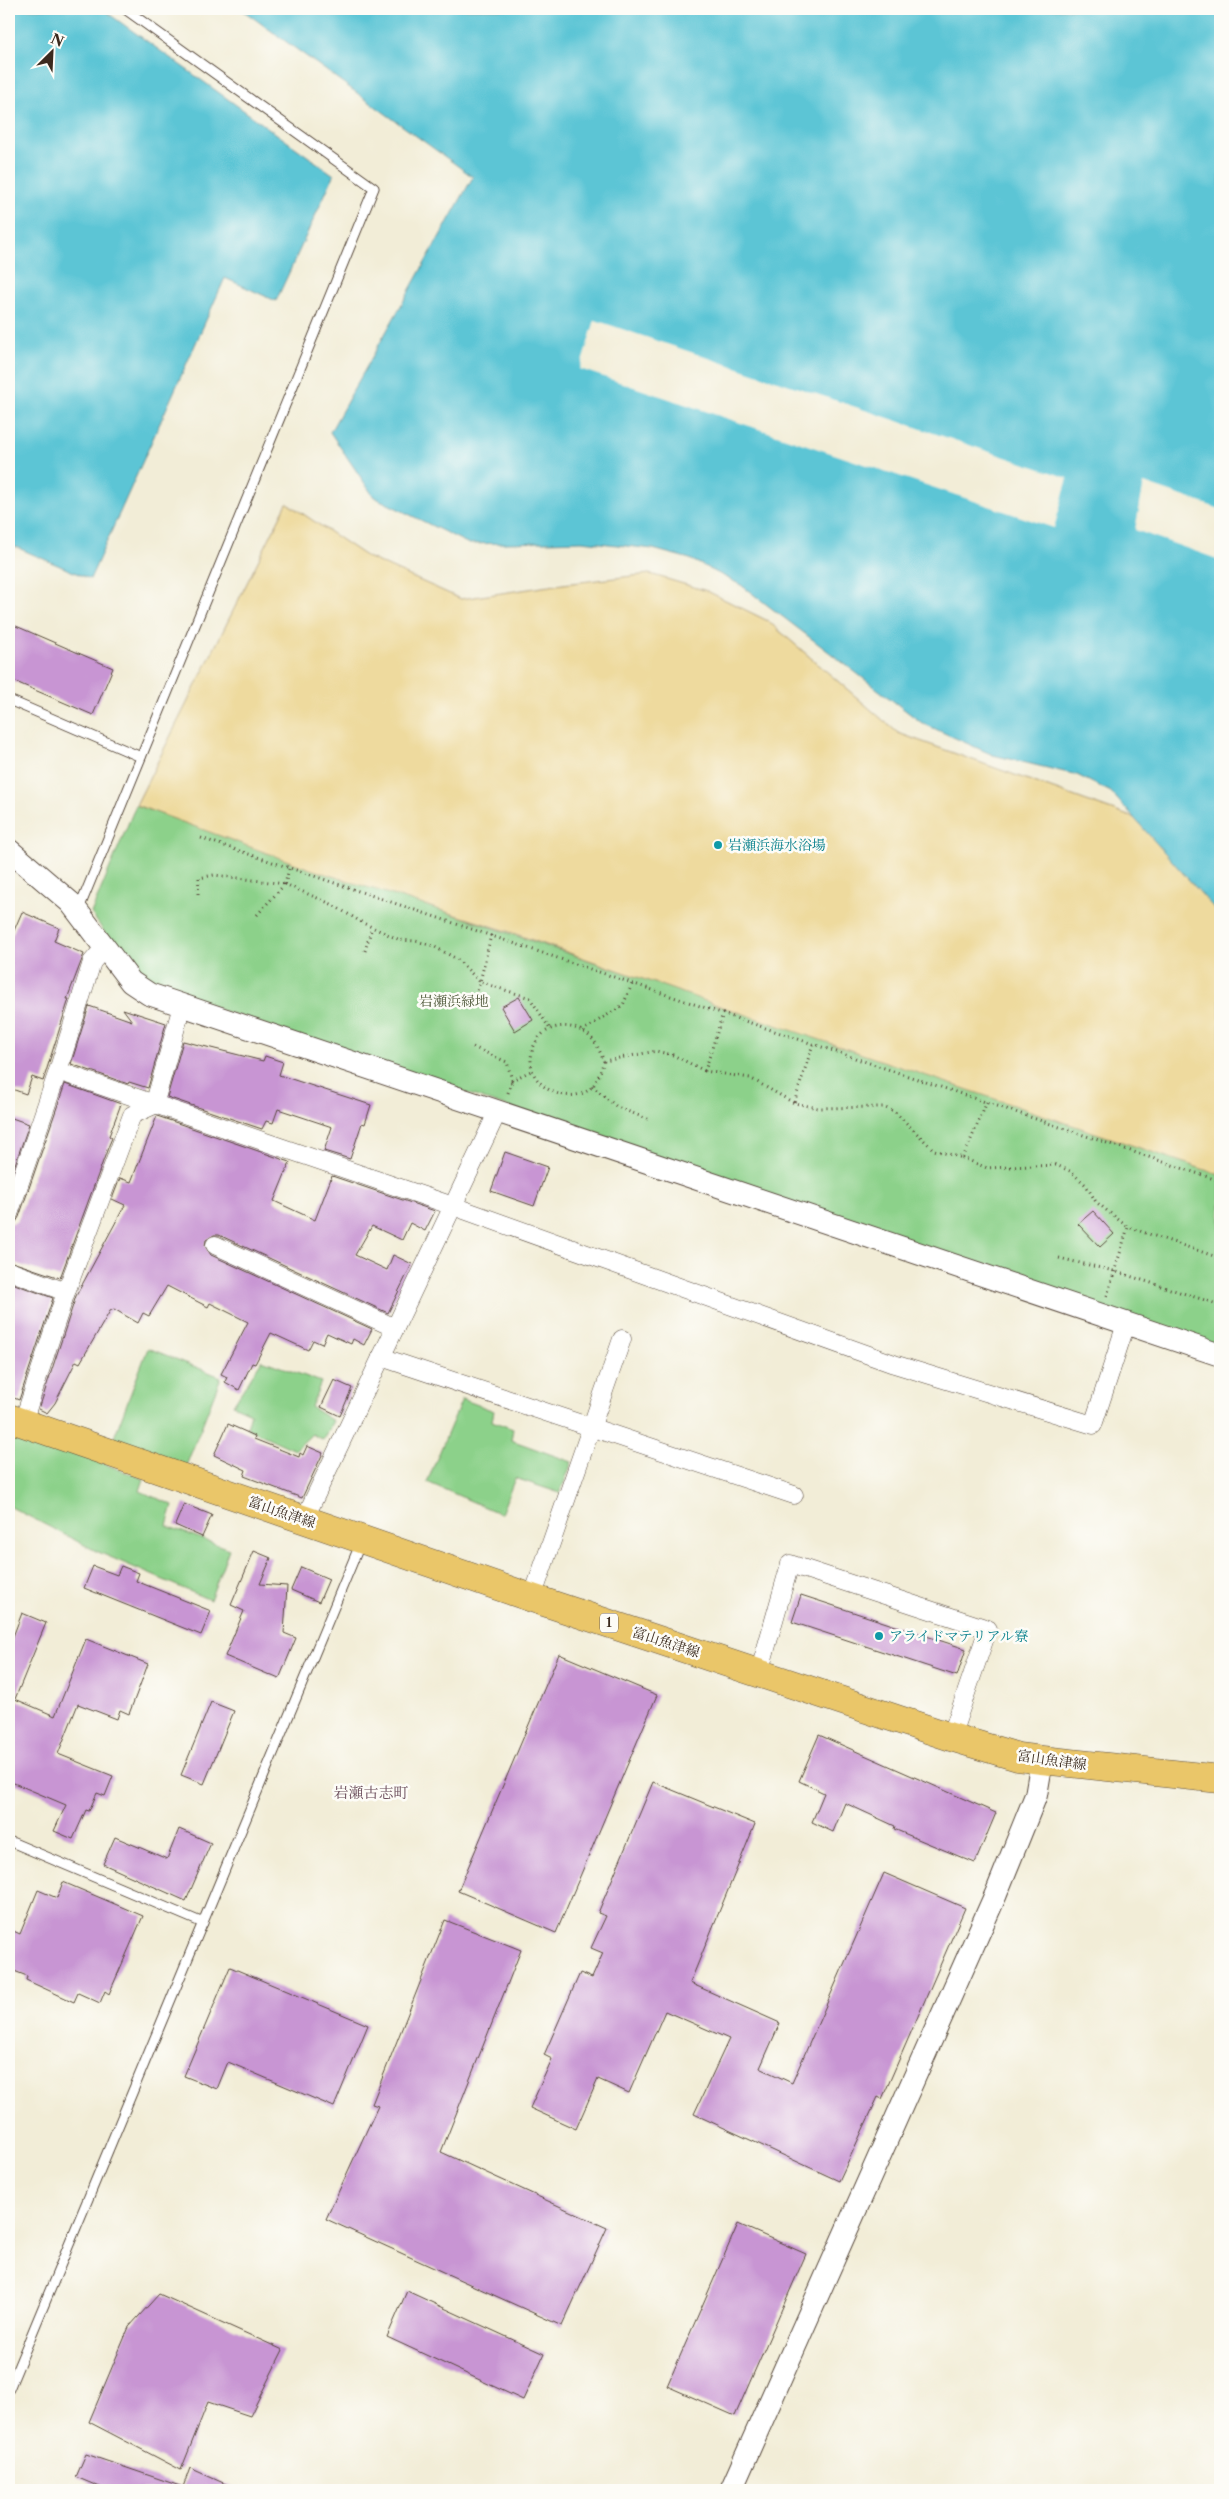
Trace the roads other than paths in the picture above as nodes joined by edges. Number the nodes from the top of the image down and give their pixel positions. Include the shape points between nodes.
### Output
1 (125, 9) edge
2 (9, 700) edge
3 (141, 758) junction
4 (9, 850) edge
5 (78, 912) junction
6 (105, 947) junction
7 (182, 1006) junction
8 (58, 1071) junction
9 (154, 1105) junction
10 (498, 1111) junction
11 (453, 1206) junction
12 (9, 1214) edge
13 (215, 1245) dead end
14 (9, 1271) edge
15 (66, 1292) junction
16 (1126, 1324) junction
17 (395, 1328) junction
18 (622, 1339) dead end
19 (1220, 1355) edge
20 (381, 1357) junction
21 (16, 1420) edge
22 (590, 1427) junction
23 (794, 1495) dead end
24 (304, 1520) junction
25 (362, 1540) junction
26 (532, 1598) junction
27 (759, 1673) junction
28 (951, 1737) junction
29 (1042, 1760) junction
30 (1220, 1779) edge
31 (9, 1841) edge
32 (203, 1923) junction
33 (9, 2389) edge
34 (731, 2490) edge

1 - 3 lane via 374,188
2 - 3 lane
3 - 5 lane
4 - 5 street via 44,878
5 - 6 street
6 - 7 street via 131,982 149,994
6 - 8 street via 92,962
7 - 9 street
7 - 10 street
8 - 9 street
8 - 12 street
9 - 11 street
9 - 15 street via 132,1115
10 - 11 street
10 - 16 street
11 - 16 street via 894,1364 1093,1424
11 - 17 street
13 - 17 street
14 - 15 street
15 - 21 street
16 - 19 street
17 - 20 street
18 - 22 street
20 - 22 street
20 - 24 street
21 - 24 main road, 富山魚津線 / 1
22 - 23 street
22 - 26 street
24 - 25 main road, 富山魚津線 / 1
25 - 26 main road, 富山魚津線 / 1
25 - 32 lane
26 - 27 main road, 富山魚津線 / 1
27 - 28 main road, 富山魚津線 / 1
27 - 28 street via 790,1564 988,1629
28 - 29 main road, 富山魚津線 / 1 via 1018,1757
29 - 30 main road, 富山魚津線 / 1
29 - 34 street via 1036,1795 996,1894
31 - 32 lane
32 - 33 lane

